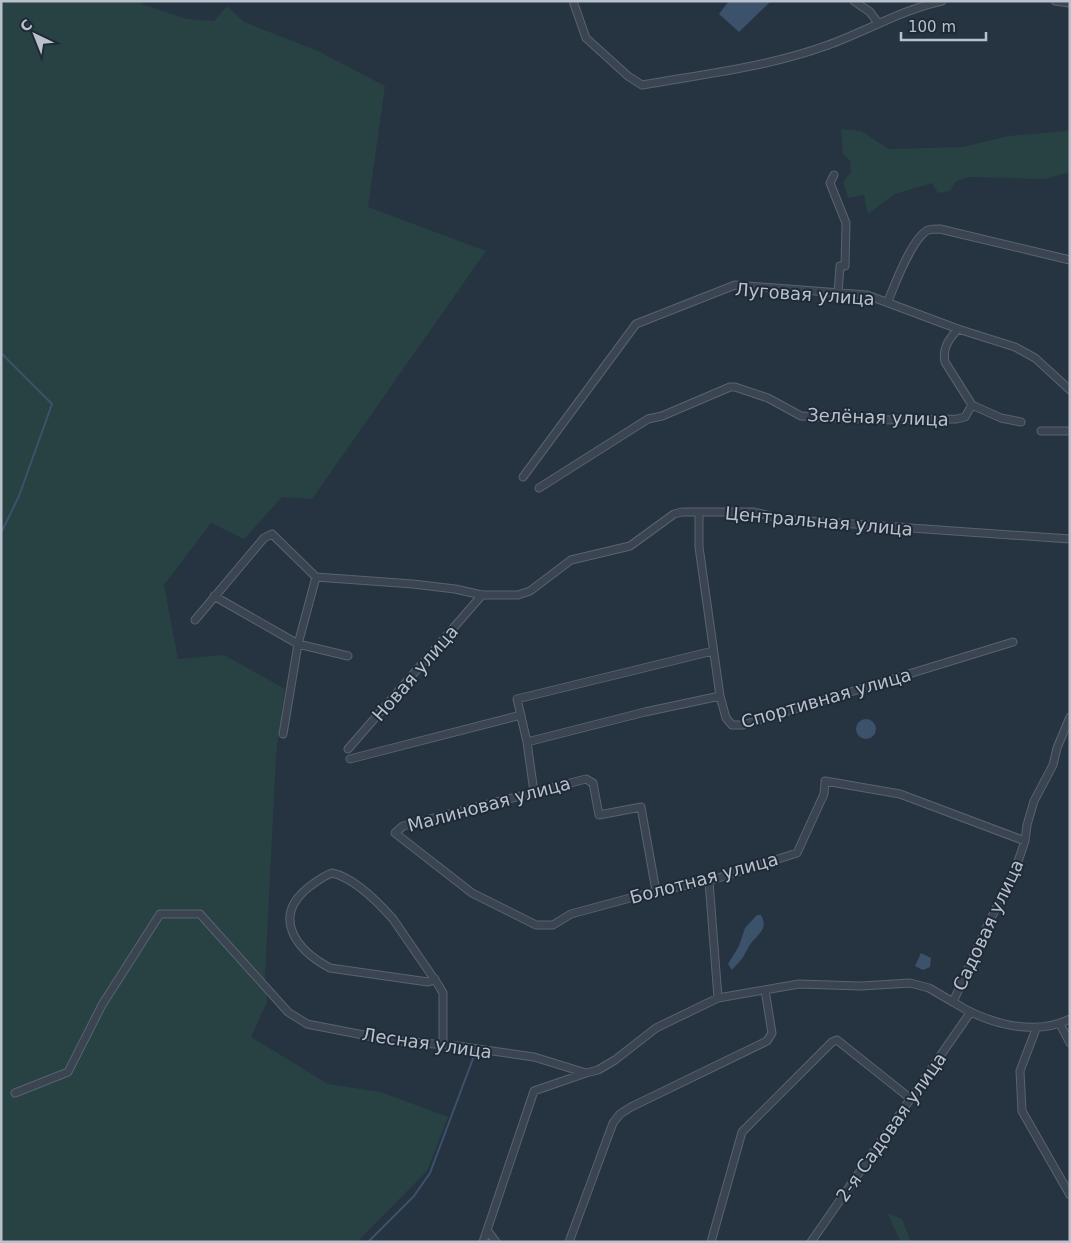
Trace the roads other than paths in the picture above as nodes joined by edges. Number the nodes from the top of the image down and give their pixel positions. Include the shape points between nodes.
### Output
1 (573, 1) edge
2 (854, 1) edge
3 (942, 1) edge
4 (1055, 1) edge
5 (1070, 3) edge
6 (878, 23) junction
7 (834, 175) dead end
8 (1070, 260) edge
9 (838, 294) junction
10 (888, 301) junction
11 (958, 329) junction
12 (1070, 390) edge
13 (972, 405) junction
14 (1021, 422) dead end
15 (1041, 431) dead end
16 (1070, 431) edge
17 (523, 477) dead end
18 (539, 488) dead end
19 (699, 512) junction
20 (1070, 539) edge
21 (316, 577) junction
22 (482, 595) junction
23 (214, 596) junction
24 (195, 620) dead end
25 (1013, 642) dead end
26 (298, 644) junction
27 (713, 651) junction
28 (348, 656) dead end
29 (720, 696) junction
30 (521, 715) junction
31 (1070, 717) edge
32 (283, 734) dead end
33 (528, 742) junction
34 (348, 749) dead end
35 (350, 760) dead end
36 (534, 792) junction
37 (1025, 841) junction
38 (709, 881) junction
39 (656, 891) junction
40 (536, 925) joint
41 (435, 979) junction
42 (765, 990) junction
43 (718, 998) junction
44 (953, 1002) junction
45 (970, 1013) junction
46 (1070, 1019) edge
47 (1060, 1024) junction
48 (1036, 1029) junction
49 (1070, 1043) edge
50 (443, 1045) junction
51 (586, 1072) junction
52 (16, 1094) dead end
53 (911, 1099) junction
54 (1070, 1195) edge
55 (487, 1230) junction
56 (483, 1242) edge
57 (496, 1242) edge
58 (569, 1242) edge
59 (711, 1242) edge
60 (811, 1242) edge

1 - 6 street via 586,38 642,85 773,62 829,45
2 - 6 street via 870,12
3 - 6 street via 916,7
4 - 5 street
7 - 9 street via 830,183 846,223 845,266 840,266
8 - 10 street via 940,229 929,230 914,246
9 - 10 street, Луговая улица via 867,295
9 - 17 street, Луговая улица via 735,285 636,324
10 - 11 street, Луговая улица
11 - 12 street, Луговая улица via 1015,347 1035,358
11 - 13 street via 946,345 945,362
13 - 14 street via 1001,418
13 - 18 street, Зелёная улица via 965,417 957,419 824,418 797,414 768,398 730,387 648,419
15 - 16 street
19 - 20 street, Центральная улица via 754,512 782,519
19 - 22 street, Центральная улица via 674,514 630,546 571,560 530,591 502,597
19 - 27 street, Спортивная улица via 699,547
21 - 22 street via 412,584
21 - 23 street via 277,536 268,534
21 - 26 street
22 - 34 street, Новая улица
23 - 24 street
23 - 26 street
25 - 29 street, Спортивная улица via 743,726 729,722
26 - 28 street
26 - 32 street
27 - 29 street, Спортивная улица
27 - 30 street via 517,698
29 - 33 street
30 - 33 street
30 - 35 street
31 - 37 street, Садовая улица via 1053,765 1034,801
33 - 36 street
36 - 39 street, Малиновая улица via 586,778 593,784 599,815 641,807
36 - 40 street, Малиновая улица via 403,826 395,834 472,893
37 - 38 street, Болотная улица via 900,794 825,781 824,794 797,853
37 - 44 street, Садовая улица via 1014,876
38 - 39 street, Болотная улица
38 - 43 street
39 - 40 street, Болотная улица via 571,914 553,925
41 - 41 street via 388,914 341,875 324,875 296,897 291,908 292,933 321,963 330,968 428,982
41 - 50 street via 444,1000
42 - 43 street
42 - 44 street via 799,984 862,986 910,983 929,988
42 - 58 street via 772,1033 768,1041 631,1107 612,1123
43 - 51 street via 656,1028 616,1060 598,1070
44 - 45 street, Садовая улица
45 - 48 street
45 - 53 street, 2-я Садовая улица
46 - 47 street
47 - 48 street
47 - 49 street
48 - 54 street via 1020,1071 1022,1111
50 - 51 street, Лесная улица via 534,1057
50 - 52 street, Лесная улица via 389,1040 307,1024 288,1012 200,914 160,914 102,1005 68,1072
51 - 55 street via 534,1091
53 - 59 street via 837,1040 832,1042 742,1132
53 - 60 street, 2-я Садовая улица
55 - 56 street
55 - 57 street

